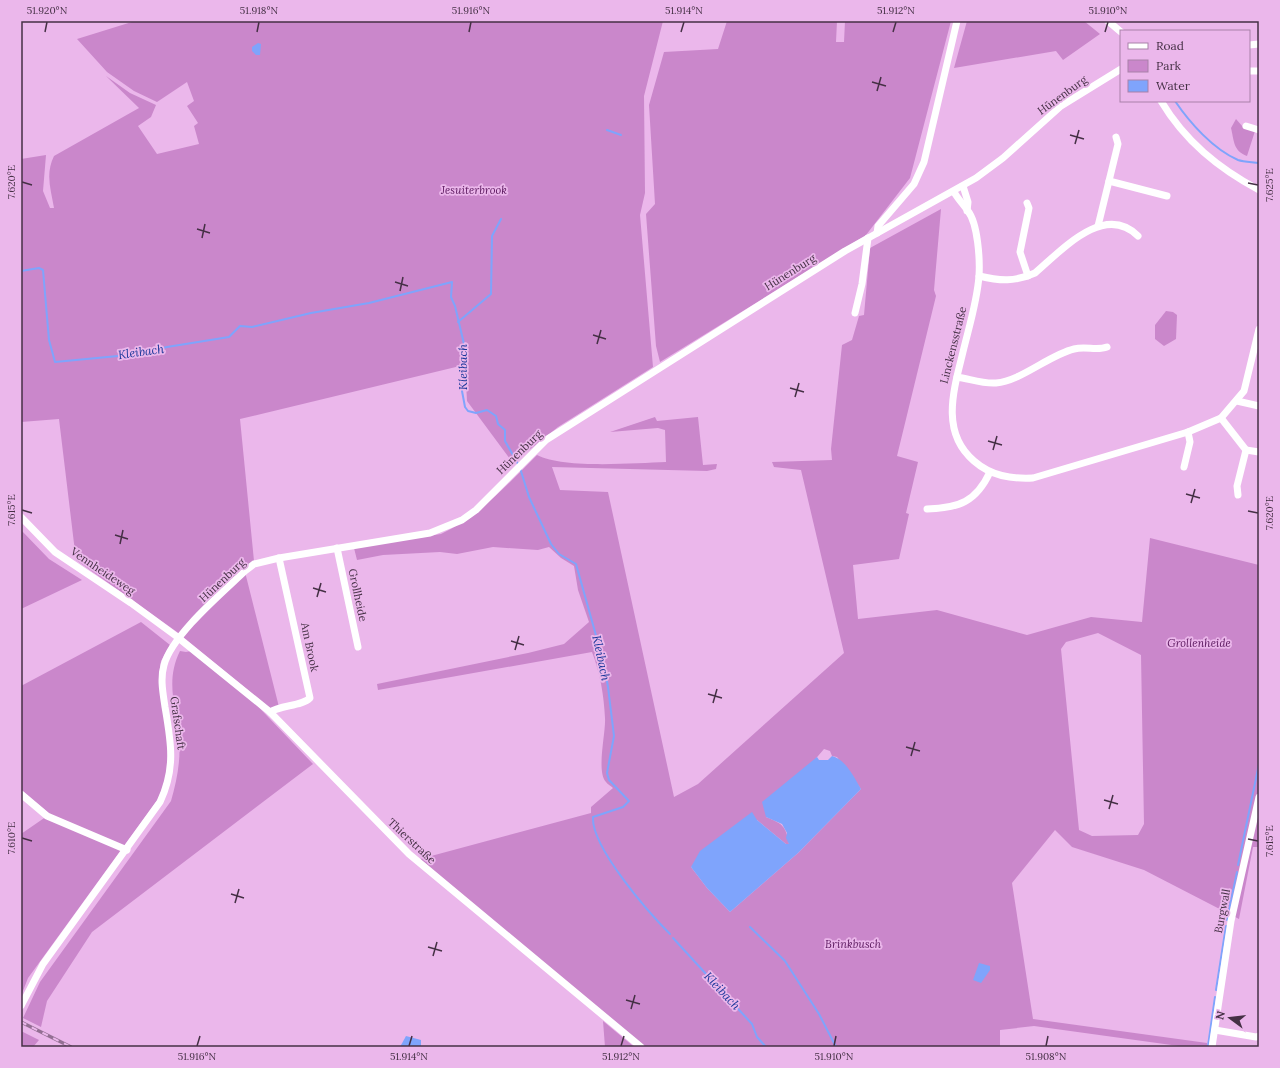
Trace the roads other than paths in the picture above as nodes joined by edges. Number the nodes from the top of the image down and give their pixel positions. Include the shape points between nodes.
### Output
1 (957, 21) edge
2 (1108, 21) edge
3 (1120, 31) edge
4 (1120, 70) edge
5 (1162, 102) edge
6 (1246, 126) dead end
7 (1259, 130) edge
8 (1116, 136) dead end
9 (1109, 181) junction
10 (963, 186) junction
11 (1259, 190) edge
12 (954, 192) junction
13 (1167, 196) dead end
14 (1027, 203) dead end
15 (967, 210) junction
16 (1098, 226) junction
17 (877, 233) junction
18 (1138, 236) dead end
19 (868, 238) junction
20 (979, 276) junction
21 (1028, 276) junction
22 (856, 313) dead end
23 (1259, 329) edge
24 (1107, 346) dead end
25 (957, 377) junction
26 (1237, 401) junction
27 (1259, 406) edge
28 (1221, 418) junction
29 (1188, 432) junction
30 (1246, 450) junction
31 (1259, 452) edge
32 (1184, 467) dead end
33 (990, 472) junction
34 (1238, 495) dead end
35 (927, 509) dead end
36 (21, 517) edge
37 (337, 548) junction
38 (279, 558) junction
39 (179, 638) junction
40 (358, 647) dead end
41 (270, 712) junction
42 (21, 794) edge
43 (1259, 797) edge
44 (127, 850) junction
45 (21, 1006) edge
46 (1215, 1030) junction
47 (1259, 1036) edge
48 (641, 1047) edge
49 (1212, 1047) edge

1 - 17 street via 924,162 914,184 878,226
2 - 3 street
4 - 10 street, Hünenburg via 1061,106 1003,158
5 - 11 street via 1180,129 1202,153
6 - 7 street
8 - 9 street via 1118,144
9 - 13 street
9 - 16 street
10 - 12 street, Hünenburg
10 - 15 street, Linckensstraße via 968,202
12 - 15 street, Linckensstraße
12 - 17 street, Hünenburg
14 - 21 street via 1029,208 1020,252
15 - 20 street, Linckensstraße via 977,243
16 - 18 street via 1122,227 1132,230
16 - 21 street via 1084,232
17 - 19 street, Hünenburg
19 - 22 street
19 - 37 street, Hünenburg via 562,428 521,463 476,510 445,528 415,536
20 - 21 street via 1008,281
20 - 25 street, Linckensstraße
23 - 26 street, Linckensstraße via 1244,391
24 - 25 street via 1100,349 1075,348 1005,382 986,383
25 - 33 street, Linckensstraße via 951,409 957,438 967,455
26 - 27 street
26 - 28 street, Linckensstraße
28 - 29 street, Linckensstraße
28 - 30 street
29 - 32 street via 1190,442
29 - 33 street, Linckensstraße via 1033,478 1017,479
30 - 31 street
30 - 34 street via 1237,486
33 - 35 street via 980,490 967,502
36 - 39 street, Vennheideweg via 56,552
37 - 38 street, Hünenburg
37 - 40 street, Grollheide
38 - 39 street, Hünenburg via 254,564 245,571
38 - 41 street, Am Brook via 310,698
39 - 41 street, Thierstraße
39 - 44 street, Grafschaft via 168,655 162,675 171,743 170,777 160,802
41 - 48 street, Thierstraße via 409,854
42 - 44 street via 47,816
43 - 46 street, Burgwall via 1231,921
44 - 45 street, Grafschaft via 43,964
46 - 47 street
46 - 49 street, Burgwall

